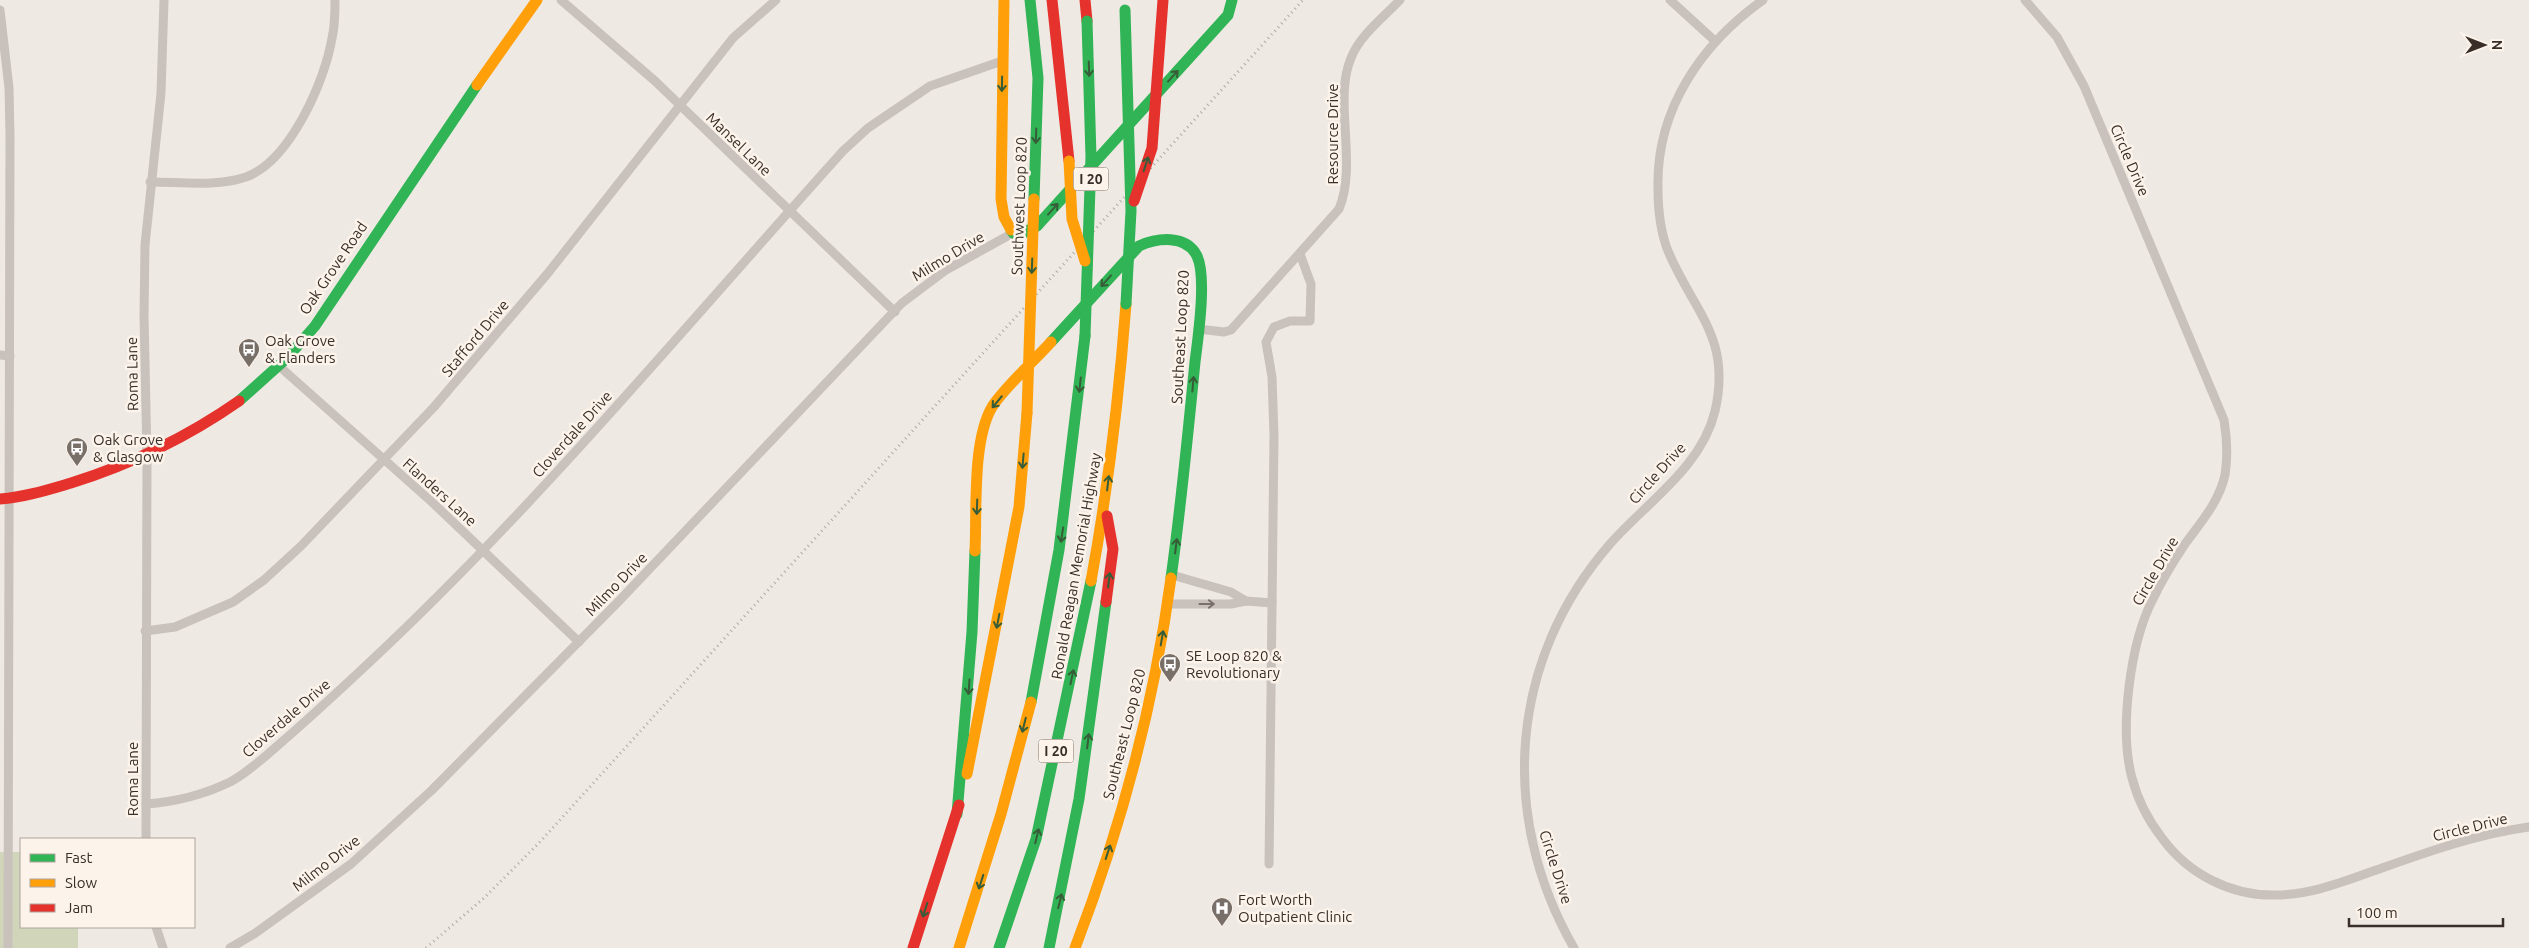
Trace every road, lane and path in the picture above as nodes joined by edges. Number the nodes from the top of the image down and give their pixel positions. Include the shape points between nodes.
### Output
1 (164, 0) edge
2 (335, 0) edge
3 (537, 0) edge
4 (561, 0) edge
5 (776, 0) edge
6 (1004, 0) edge
7 (1030, 0) edge
8 (1052, 0) edge
9 (1085, 0) edge
10 (1163, 0) edge
11 (1232, 0) edge
12 (1400, 0) edge
13 (1670, 0) edge
14 (1763, 0) edge
15 (2024, 0) edge
16 (1125, 5) edge
17 (0, 10) edge
18 (1715, 41) junction
19 (1002, 61) junction
20 (681, 107) junction
21 (150, 182) junction
22 (789, 211) junction
23 (1131, 211) junction
24 (1013, 233) junction
25 (1300, 254) junction
26 (1089, 274) junction
27 (895, 312) junction
28 (1198, 329) junction
29 (0, 355) edge
30 (10, 356) junction
31 (280, 366) junction
32 (1027, 412) joint
33 (147, 456) junction
34 (384, 460) junction
35 (5, 499) edge
36 (1105, 507) junction
37 (483, 550) junction
38 (1172, 575) junction
39 (1246, 601) junction
40 (1272, 603) junction
41 (1168, 604) junction
42 (145, 631) junction
43 (579, 642) junction
44 (5, 644) edge
45 (5, 780) edge
46 (146, 804) junction
47 (957, 814) junction
48 (2529, 827) edge
49 (146, 838) edge
50 (1269, 864) dead end
51 (156, 928) edge
52 (8, 948) edge
53 (163, 948) edge
54 (230, 948) edge
55 (913, 948) edge
56 (959, 948) edge
57 (999, 948) edge
58 (1048, 948) edge
59 (1075, 948) edge
60 (1574, 948) edge

1 - 21 street, Roma Lane via 161,93
2 - 21 street via 332,40 319,84 302,118 273,159 256,172 234,180
3 - 31 main road, Oak Grove Road via 382,222 321,316
4 - 20 street, Mansel Lane
5 - 20 street, Stafford Drive via 733,38
6 - 19 main road
7 -> 32 main road, Southwest Loop 820, bridge via 1038,78
8 - 26 main road, bridge via 1072,219
9 -> 26 main road, Ronald Reagan Memorial Highway / I 20, bridge via 1091,156
23 -> 10 main road, bridge via 1152,148
24 -> 11 main road via 1021,234 1037,226 1228,15
12 - 25 street, Resource Drive via 1359,43 1351,58 1346,86 1345,196 1340,208
13 - 18 street
14 - 18 street, Circle Drive
15 - 48 street, Circle Drive via 2057,37 2084,86 2224,420 2227,459 2219,492 2151,602 2132,673 2127,745 2131,776 2141,805 2153,826 2169,848 2196,872 2246,893 2274,895 2302,894 2472,838
16 - 23 main road, Ronald Reagan Memorial Highway / I 20, bridge
17 - 30 street via 9,88
18 - 60 street, Circle Drive via 1680,92 1666,123 1659,154 1658,210 1669,252 1709,326 1715,345 1718,386 1715,412 1686,466 1611,544 1568,602 1534,688 1528,721 1524,779 1530,839 1547,895
19 - 22 street, Cloverdale Drive via 930,86 875,123 843,151
19 -> 24 main road via 1000,199 1002,216
20 - 22 street, Mansel Lane
20 - 34 street, Stafford Drive via 548,273 434,408
21 - 33 street, Roma Lane via 144,315
22 - 27 street, Mansel Lane
22 - 37 street, Cloverdale Drive
36 -> 23 main road, Ronald Reagan Memorial Highway / I 20, bridge via 1118,404
24 - 27 street, Milmo Drive via 938,275 914,292
25 - 28 street, Resource Drive via 1232,330
25 - 40 street via 1311,284 1310,321 1290,321 1274,327 1266,342 1272,377 1274,436
26 -> 56 main road, Ronald Reagan Memorial Highway / I 20, bridge via 1062,533 1038,668 992,849
27 - 43 street, Milmo Drive
38 -> 28 main road, Southeast Loop 820
28 -> 47 main road, Southeast Loop 820 via 1200,266 1196,255 1189,246 1177,241 1150,240 1129,256 993,406 984,424 980,443 968,690
29 - 30 street
30 - 35 street
31 - 33 main road, Oak Grove Road via 220,415
31 - 34 street, Flanders Lane
32 -> 47 main road, Southeast Loop 820 via 1019,507 976,736
33 - 35 main road, Oak Grove Road via 113,471 31,495
33 - 42 street, Roma Lane
34 - 37 street, Flanders Lane
34 - 42 street, Stafford Drive via 264,580 233,602 203,616 175,627
35 - 44 street
57 -> 36 main road, Ronald Reagan Memorial Highway / I 20 via 1036,839 1082,632
58 -> 36 main road via 1073,837 1113,548
37 - 43 street, Flanders Lane
37 - 46 street, Cloverdale Drive via 429,606 307,721 255,765 231,781 201,794 168,803
38 - 39 street via 1231,592
38 - 41 main road, Southeast Loop 820
39 - 40 street
41 -> 39 street
40 - 50 street
59 -> 41 main road, Southeast Loop 820 via 1113,837 1145,720
42 - 46 street, Roma Lane
43 - 54 street, Milmo Drive via 432,790 351,864
44 - 45 street
45 - 52 street
46 - 49 street, Roma Lane
47 -> 55 main road, Southeast Loop 820
51 - 53 street

